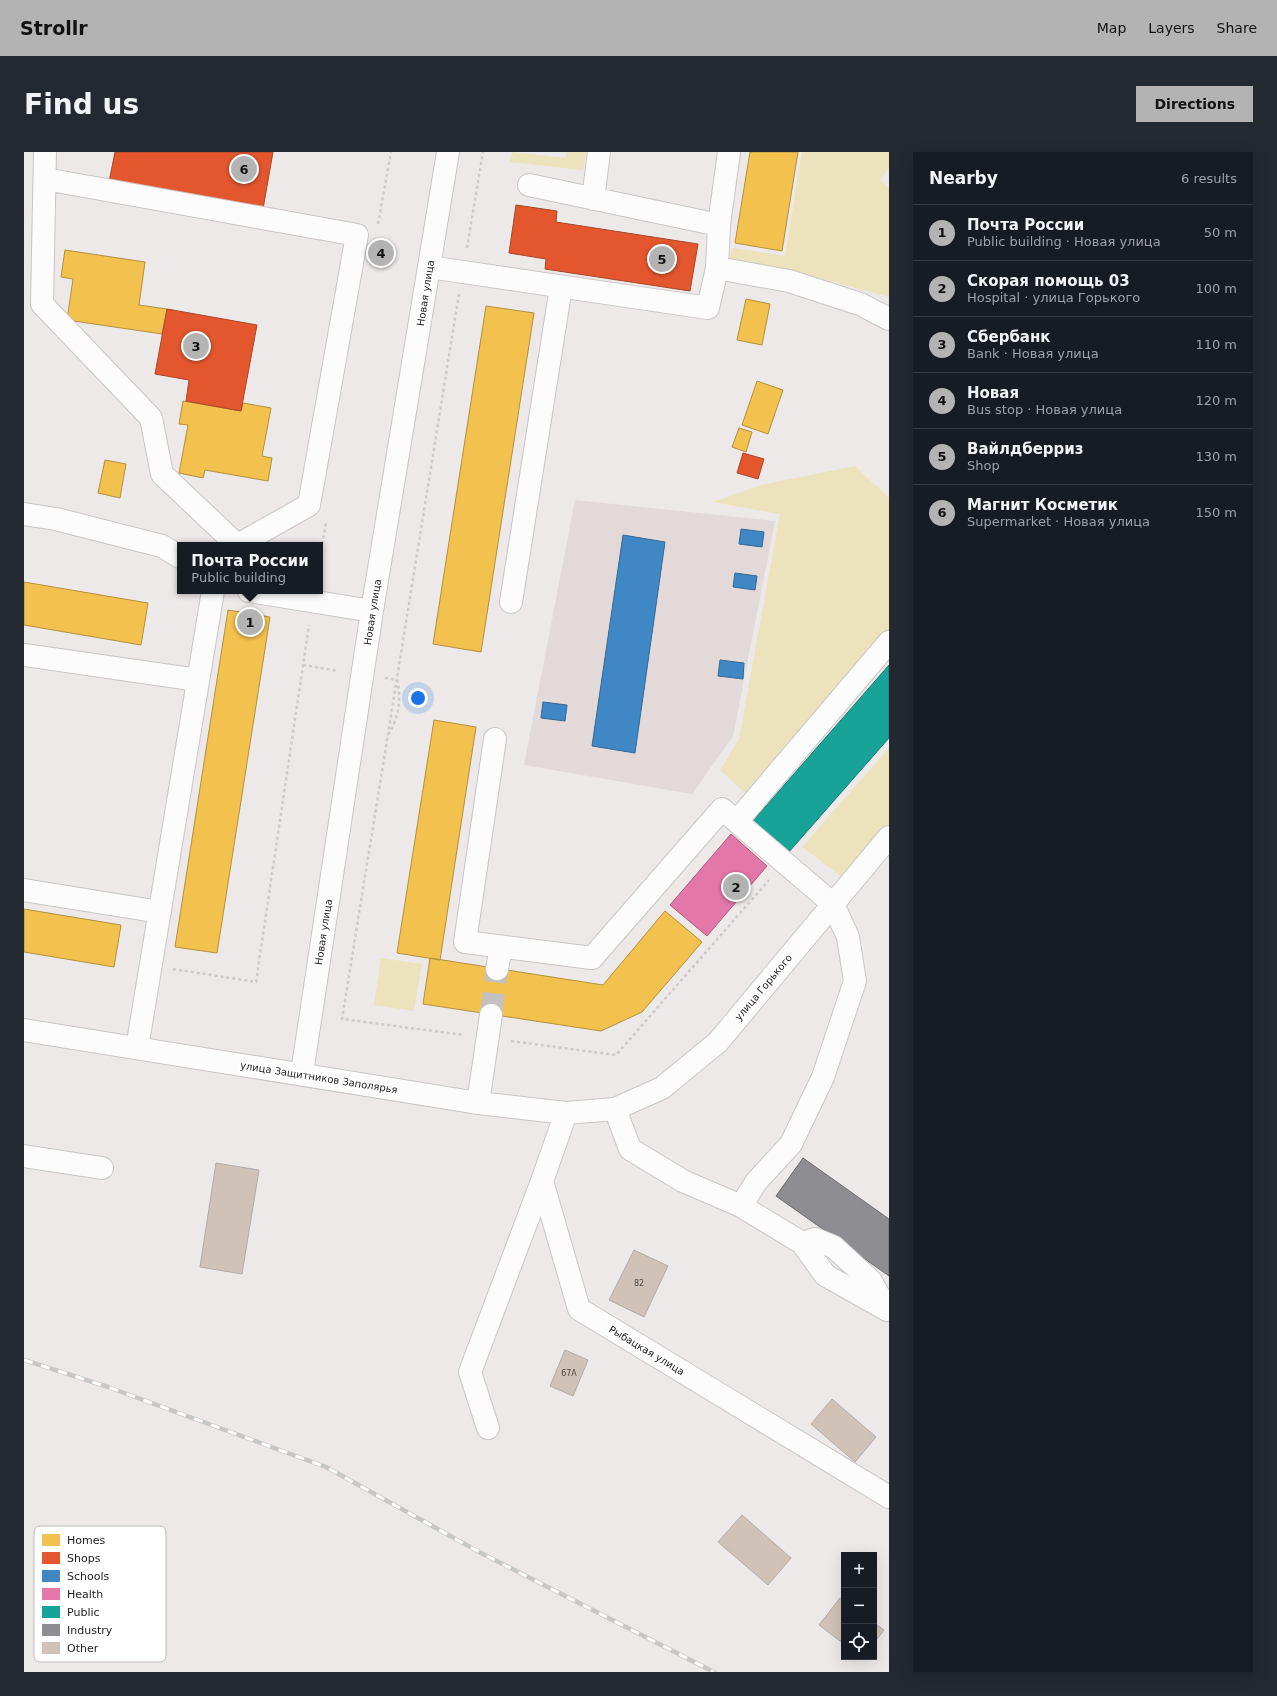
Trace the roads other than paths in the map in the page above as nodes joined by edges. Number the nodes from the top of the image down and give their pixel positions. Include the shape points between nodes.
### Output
1 (45, 152) edge
2 (448, 152) edge
3 (599, 152) edge
4 (729, 152) edge
5 (44, 179) junction
6 (528, 185) dead end
7 (593, 199) junction
8 (719, 225) junction
9 (429, 267) junction
10 (717, 268) junction
11 (561, 287) junction
12 (889, 319) edge
13 (24, 514) edge
14 (235, 542) edge
15 (243, 542) edge
16 (177, 556) edge
17 (212, 594) edge
18 (266, 594) edge
19 (511, 602) dead end
20 (372, 611) junction
21 (889, 642) edge
22 (24, 655) edge
23 (198, 680) junction
24 (495, 739) dead end
25 (737, 821) junction
26 (889, 837) edge
27 (24, 890) edge
28 (833, 904) junction
29 (160, 912) junction
30 (501, 947) junction
31 (497, 969) tunnel mouth
32 (491, 1015) tunnel mouth
33 (24, 1030) edge
34 (137, 1048) junction
35 (302, 1073) junction
36 (478, 1103) junction
37 (615, 1109) junction
38 (566, 1113) junction
39 (24, 1156) edge
40 (102, 1168) dead end
41 (542, 1181) junction
42 (741, 1206) junction
43 (888, 1311) edge
44 (488, 1428) dead end
45 (889, 1497) edge

1 - 5 street
2 - 9 street, Новая улица
3 - 7 street
4 - 8 street
5 - 14 street via 42,304 151,418 162,474
5 - 15 street via 357,235 309,505
6 - 7 street
7 - 8 street
8 - 10 street
9 - 11 street
9 - 20 street, Новая улица
10 - 11 street via 708,308
10 - 12 street via 789,281 860,304
11 - 19 street
13 - 16 street via 56,519 162,546
17 - 23 street
18 - 20 street
20 - 35 street, Новая улица
21 - 25 street
22 - 23 street
23 - 29 street
24 - 30 street via 465,942
25 - 28 street
25 - 30 street via 722,809 592,958
26 - 28 street, улица Горького
27 - 29 street
28 - 37 street, улица Горького via 718,1042 662,1088
28 - 42 street via 848,937 855,981 823,1077 791,1144 756,1182
29 - 34 street
30 - 31 street
32 - 36 street
33 - 34 street, улица Защитников Заполярья
34 - 35 street, улица Защитников Заполярья
35 - 36 street, улица Защитников Заполярья
36 - 38 street, улица Защитников Заполярья
37 - 38 street, улица Защитников Заполярья
37 - 42 street via 630,1149 683,1181
38 - 41 street
39 - 40 street
41 - 44 street via 470,1372
41 - 45 street, Рыбацкая улица via 579,1309
42 - 43 street via 802,1242 815,1239 834,1247 871,1281

